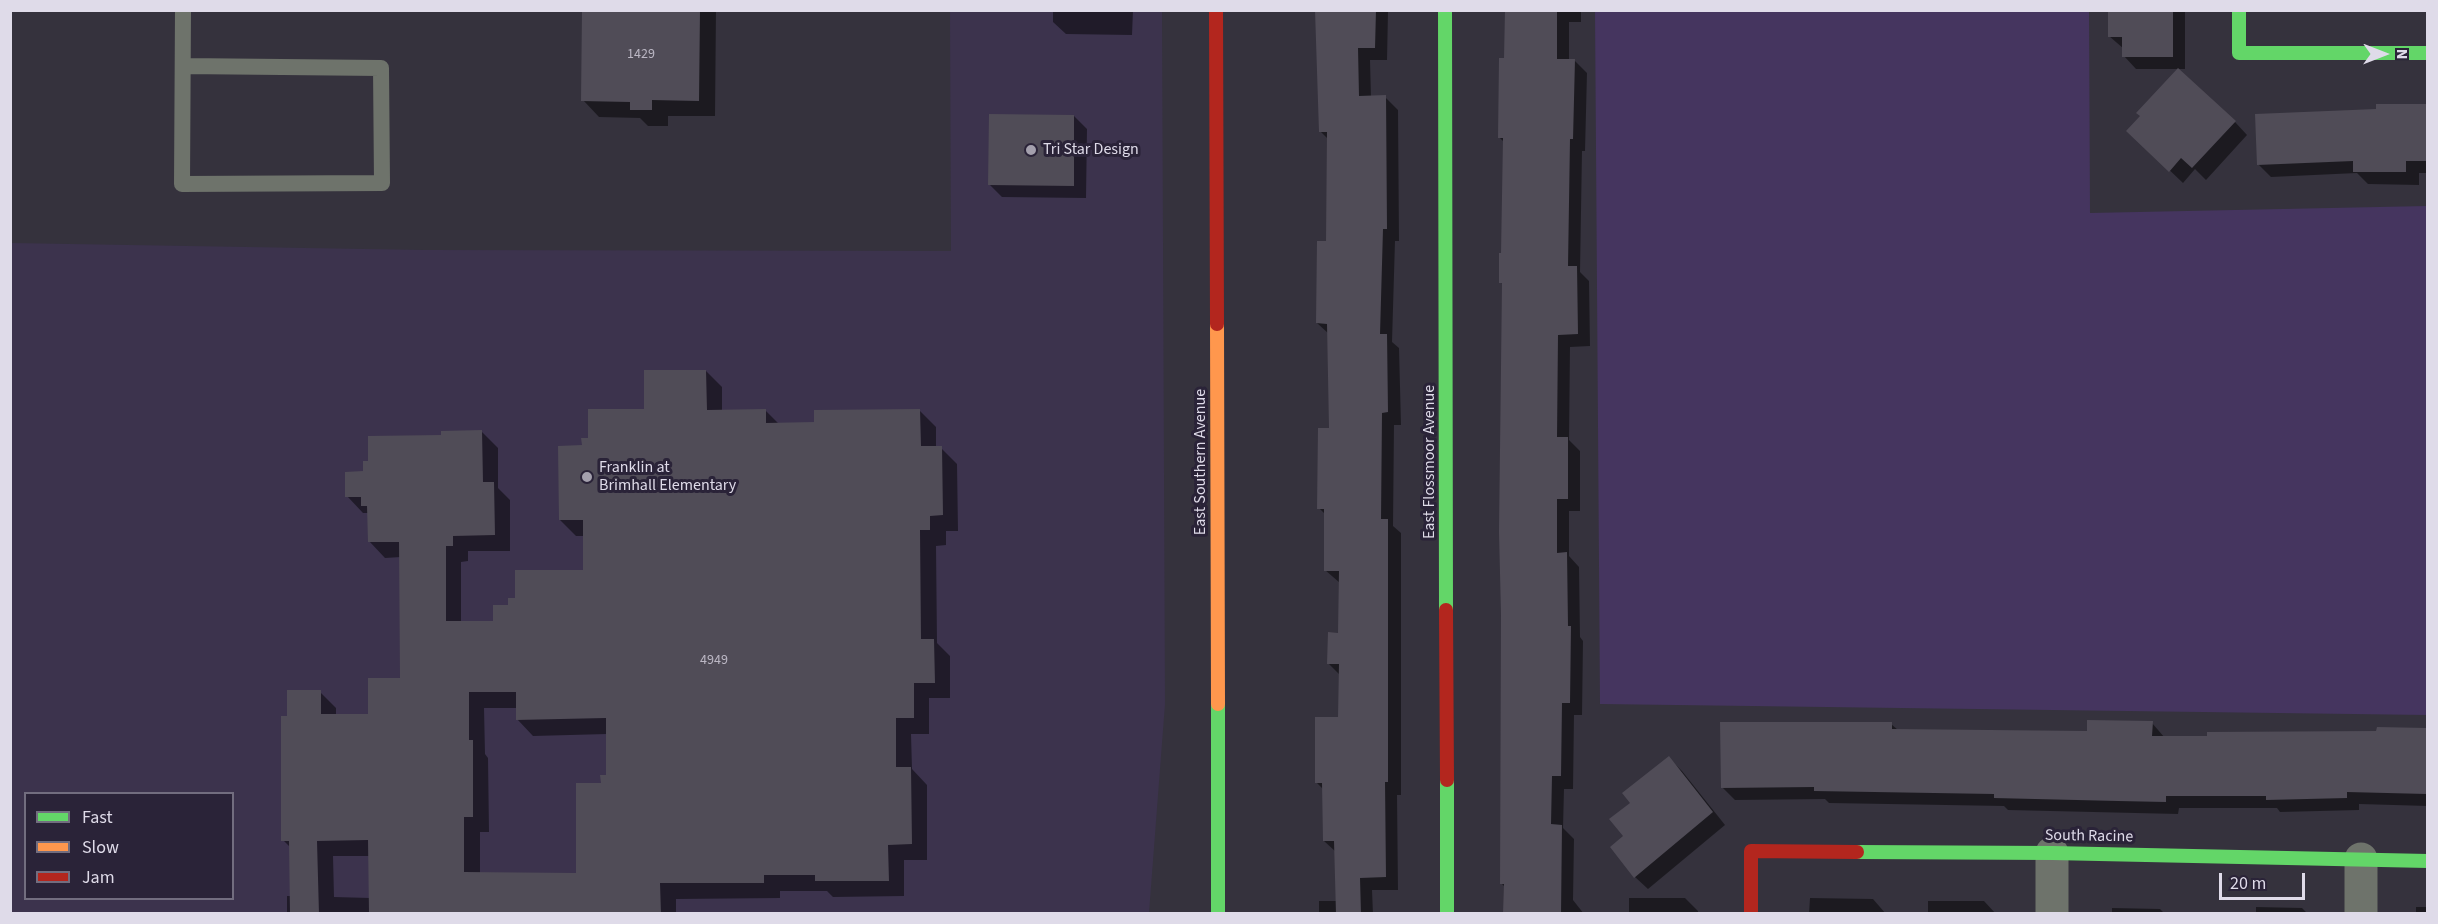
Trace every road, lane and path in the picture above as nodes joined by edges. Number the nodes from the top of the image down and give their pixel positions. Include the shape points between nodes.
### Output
1 (183, 10) edge
2 (1216, 10) edge
3 (1445, 10) edge
4 (2240, 10) edge
5 (2427, 53) edge
6 (183, 66) junction
7 (2052, 853) junction
8 (2361, 859) junction
9 (2427, 861) edge
10 (1218, 914) edge
11 (1447, 914) edge
12 (1751, 914) edge
13 (2052, 914) edge
14 (2361, 914) edge

1 - 6 lane
2 - 10 street, East Southern Avenue
3 - 11 street, East Flossmoor Avenue
4 - 5 street via 2239,53
6 - 6 lane via 182,184 382,183 381,68
7 - 8 street, South Racine
7 - 12 street, South Racine via 1751,851
7 - 13 street
8 - 9 street, South Racine
8 - 14 street

